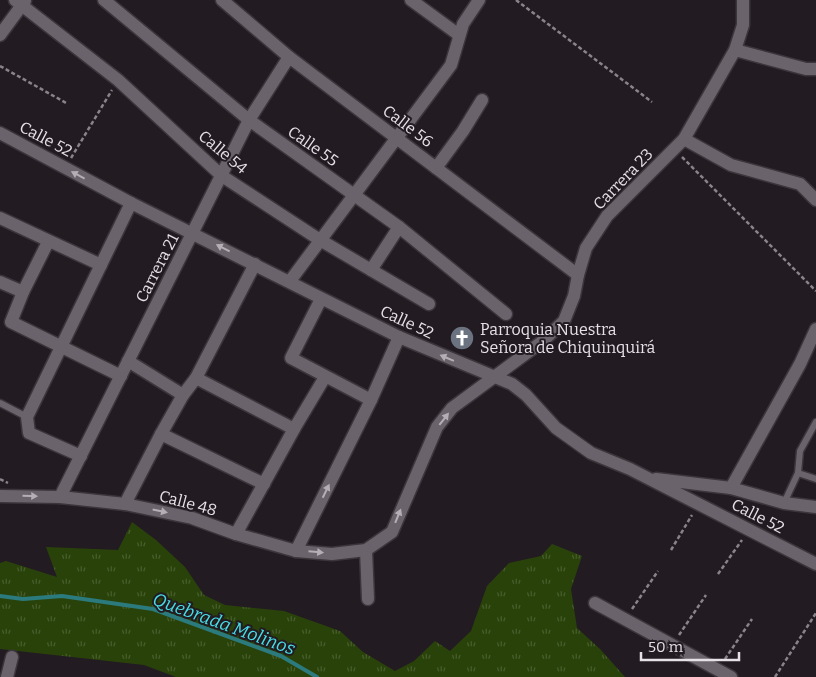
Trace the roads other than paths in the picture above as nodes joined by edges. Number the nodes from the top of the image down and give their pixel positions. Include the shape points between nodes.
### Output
1 (104, 0) edge
2 (222, 0) edge
3 (411, 0) edge
4 (479, 0) edge
5 (744, 0) edge
6 (21, 2) edge
7 (0, 35) edge
8 (460, 35) junction
9 (735, 50) junction
10 (289, 56) junction
11 (816, 69) edge
12 (482, 100) dead end
13 (249, 120) junction
14 (2, 137) edge
15 (398, 138) junction
16 (684, 139) junction
17 (436, 168) junction
18 (222, 176) junction
19 (354, 195) junction
20 (816, 200) edge
21 (131, 203) junction
22 (0, 218) edge
23 (399, 227) junction
24 (192, 232) junction
25 (320, 240) junction
26 (48, 242) junction
27 (255, 264) junction
28 (101, 265) junction
29 (371, 270) junction
30 (578, 275) junction
31 (290, 281) junction
32 (0, 282) edge
33 (22, 292) junction
34 (321, 299) junction
35 (429, 304) dead end
36 (506, 314) dead end
37 (816, 329) edge
38 (399, 338) junction
39 (60, 346) junction
40 (128, 361) junction
41 (121, 376) junction
42 (325, 377) junction
43 (492, 377) junction
44 (196, 378) junction
45 (183, 395) junction
46 (371, 400) junction
47 (0, 403) edge
48 (26, 417) junction
49 (816, 422) edge
50 (294, 429) junction
51 (161, 434) junction
52 (81, 456) junction
53 (798, 473) junction
54 (649, 478) junction
55 (816, 478) edge
56 (264, 484) junction
57 (731, 488) junction
58 (0, 496) edge
59 (60, 497) junction
60 (784, 503) junction
61 (125, 504) junction
62 (816, 507) edge
63 (236, 534) junction
64 (366, 550) junction
65 (296, 551) junction
66 (816, 564) edge
67 (368, 599) dead end
68 (595, 603) dead end
69 (12, 657) dead end
70 (7, 677) edge
71 (731, 677) edge

1 - 13 street, Calle 55
2 - 10 street, Calle 56
3 - 8 street
4 - 8 street via 462,24
5 - 9 street, Carrera 23 via 743,25
6 - 7 street
6 - 18 street, Calle 54 via 118,80
8 - 15 street via 451,65
9 - 11 street
9 - 16 street, Carrera 23
10 - 13 street, Carrera 21
10 - 15 street, Calle 56
12 - 17 street
13 - 18 street, Carrera 21
13 - 19 street, Calle 55
21 -> 14 street, Calle 52
15 - 17 street, Calle 56
15 - 19 street
16 - 20 street via 731,165 800,184
16 - 30 street, Carrera 23 via 607,216 586,248
17 - 30 street, Calle 56
18 - 24 street, Carrera 21
18 - 25 street, Calle 54
19 - 23 street, Calle 55
19 - 25 street
21 - 24 street, Calle 52
21 - 28 street
22 - 26 street
23 - 29 street
23 - 36 street, Calle 55
27 -> 24 street, Calle 52
24 - 40 street, Carrera 21
25 - 29 street, Calle 54
25 - 31 street
26 - 28 street
26 - 33 street
27 - 31 street, Calle 52
27 - 44 street
28 - 39 street
29 - 35 street, Calle 54
30 - 43 street, Carrera 23 via 564,321 543,341
31 - 34 street, Calle 52
32 - 33 street
33 - 39 street via 11,322
34 - 38 street, Calle 52
34 - 42 street via 291,358
37 - 57 street
43 -> 38 street, Calle 52
38 - 46 street
39 - 41 street
39 - 48 street
40 - 41 street, Carrera 21
40 - 45 street
41 - 52 street, Carrera 21
42 - 46 street
42 - 50 street
43 - 54 street, Calle 52 via 512,384 556,428 591,453
64 -> 43 street, Carrera 23 via 392,532 437,427 452,408
44 - 45 street
44 - 50 street
45 - 51 street
65 -> 46 street
47 - 48 lane
48 - 52 street via 29,433
49 - 53 lane via 800,451
50 - 56 street
51 - 56 street
51 - 61 street
52 - 59 street, Carrera 21
53 - 55 lane
53 - 60 lane
54 - 57 street
54 - 66 street, Calle 52
56 - 63 street
57 - 60 street
58 -> 59 street, Calle 48
59 - 61 street, Calle 48
60 - 62 street
61 -> 63 street, Calle 48 via 192,518
63 - 65 street, Calle 48
65 -> 64 street, Calle 48 via 332,554
64 - 67 street
68 - 71 street
69 - 70 street

